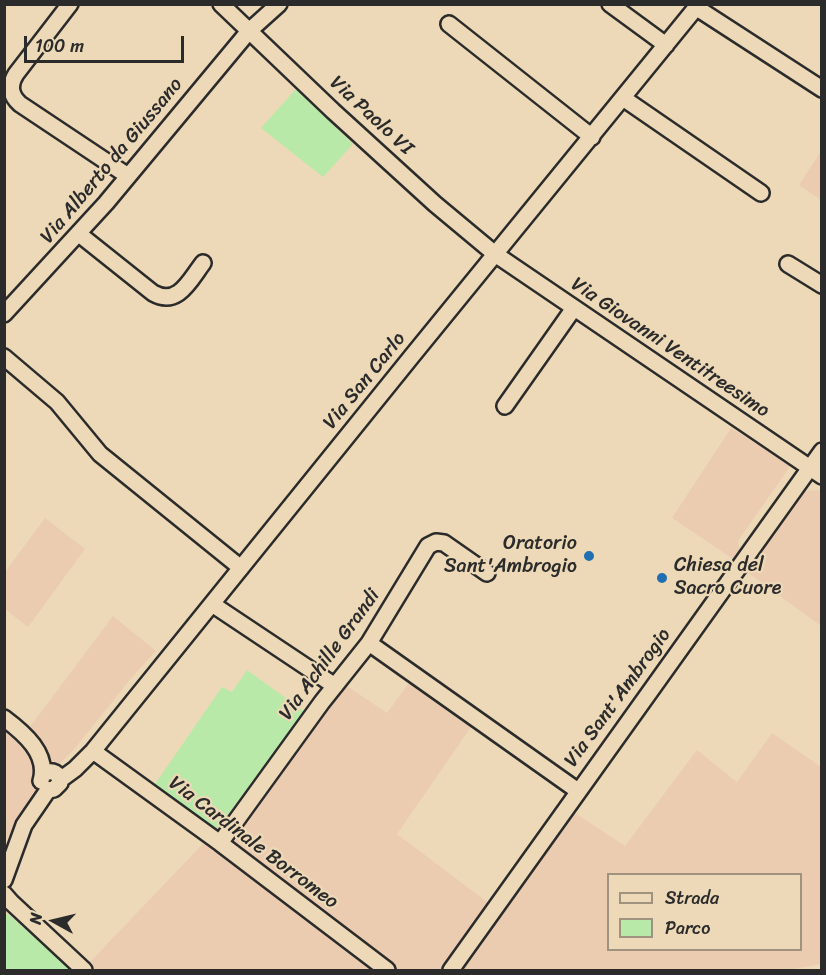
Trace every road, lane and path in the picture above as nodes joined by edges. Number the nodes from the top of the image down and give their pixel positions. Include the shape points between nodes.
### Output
1 (70, 4) edge
2 (222, 4) edge
3 (279, 4) edge
4 (610, 4) edge
5 (697, 6) edge
6 (450, 24) dead end
7 (249, 31) junction
8 (666, 45) junction
9 (822, 89) edge
10 (623, 98) junction
11 (592, 137) junction
12 (128, 176) junction
13 (761, 193) dead end
14 (79, 234) junction
15 (495, 254) junction
16 (203, 263) dead end
17 (788, 264) dead end
18 (822, 285) edge
19 (574, 308) junction
20 (4, 314) edge
21 (4, 357) edge
22 (506, 406) dead end
23 (822, 451) edge
24 (816, 472) edge
25 (241, 568) junction
26 (487, 573) dead end
27 (212, 604) junction
28 (369, 643) junction
29 (334, 686) junction
30 (4, 718) edge
31 (93, 751) junction
32 (54, 785) junction
33 (578, 791) junction
34 (21, 832) junction
35 (220, 843) junction
36 (4, 853) edge
37 (4, 880) edge
38 (4, 894) edge
39 (84, 970) edge
40 (387, 970) edge
41 (451, 970) edge

1 - 12 street via 16,74 12,94 17,102
2 - 7 street, Via Paolo VI
3 - 7 street, Via Alberto da Giussano
4 - 8 street
5 - 8 street, Via San Carlo
5 - 9 street
6 - 11 street
7 - 12 street, Via Alberto da Giussano
7 - 15 street, Via Paolo VI
8 - 10 street, Via San Carlo
10 - 11 street, Via San Carlo
10 - 13 street
11 - 15 street, Via San Carlo
12 - 14 street, Via Alberto da Giussano
14 - 16 street via 161,297 177,295
14 - 20 street, Via Alberto da Giussano
15 - 19 street, Via Giovanni Ventitreesimo
15 - 25 street, Via San Carlo
17 - 18 street
19 - 22 street
19 - 24 street, Via Giovanni Ventitreesimo
21 - 25 street via 57,402 100,454
23 - 24 street, Via Sant'Ambrogio
24 - 33 street, Via Sant'Ambrogio
25 - 27 street, Via San Carlo
26 - 28 street, Via Achille Grandi via 444,543 433,543
27 - 29 street
27 - 31 street, Via San Carlo
28 - 29 street, Via Achille Grandi
28 - 33 street
29 - 35 street, Via Achille Grandi
30 - 32 street via 34,745 44,774 52,771 58,776
31 - 32 street, Via San Carlo
31 - 35 street, Via Cardinale Borromeo
32 - 34 street, Via San Carlo via 31,812
33 - 41 street, Via Sant'Ambrogio
34 - 36 street
34 - 37 street
35 - 40 street, Via Cardinale Borromeo
38 - 39 street

